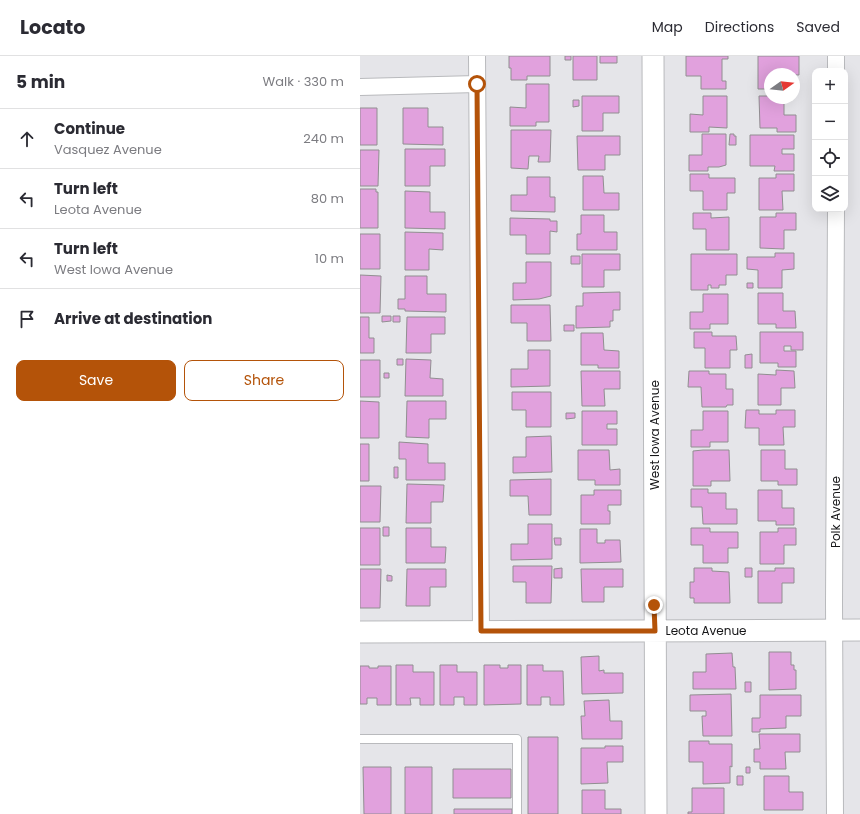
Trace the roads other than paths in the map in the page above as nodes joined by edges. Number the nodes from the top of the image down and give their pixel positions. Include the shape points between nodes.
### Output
1 (477, 56) edge
2 (653, 56) edge
3 (836, 56) edge
4 (836, 68) edge
5 (477, 84) junction
6 (360, 87) edge
7 (836, 212) edge
8 (834, 630) junction
9 (860, 630) edge
10 (481, 631) junction
11 (655, 631) junction
12 (360, 632) edge
13 (360, 739) edge
14 (517, 814) edge
15 (656, 814) edge
16 (835, 814) edge

1 - 5 street
2 - 11 street, West Iowa Avenue
3 - 4 street
5 - 6 street
5 - 10 street
7 - 8 street, Polk Avenue
8 - 9 street, Leota Avenue
8 - 11 street, Leota Avenue
8 - 16 street, Polk Avenue
10 - 11 street, Leota Avenue
10 - 12 street, Leota Avenue
11 - 15 street, West Iowa Avenue
13 - 14 lane via 517,739

